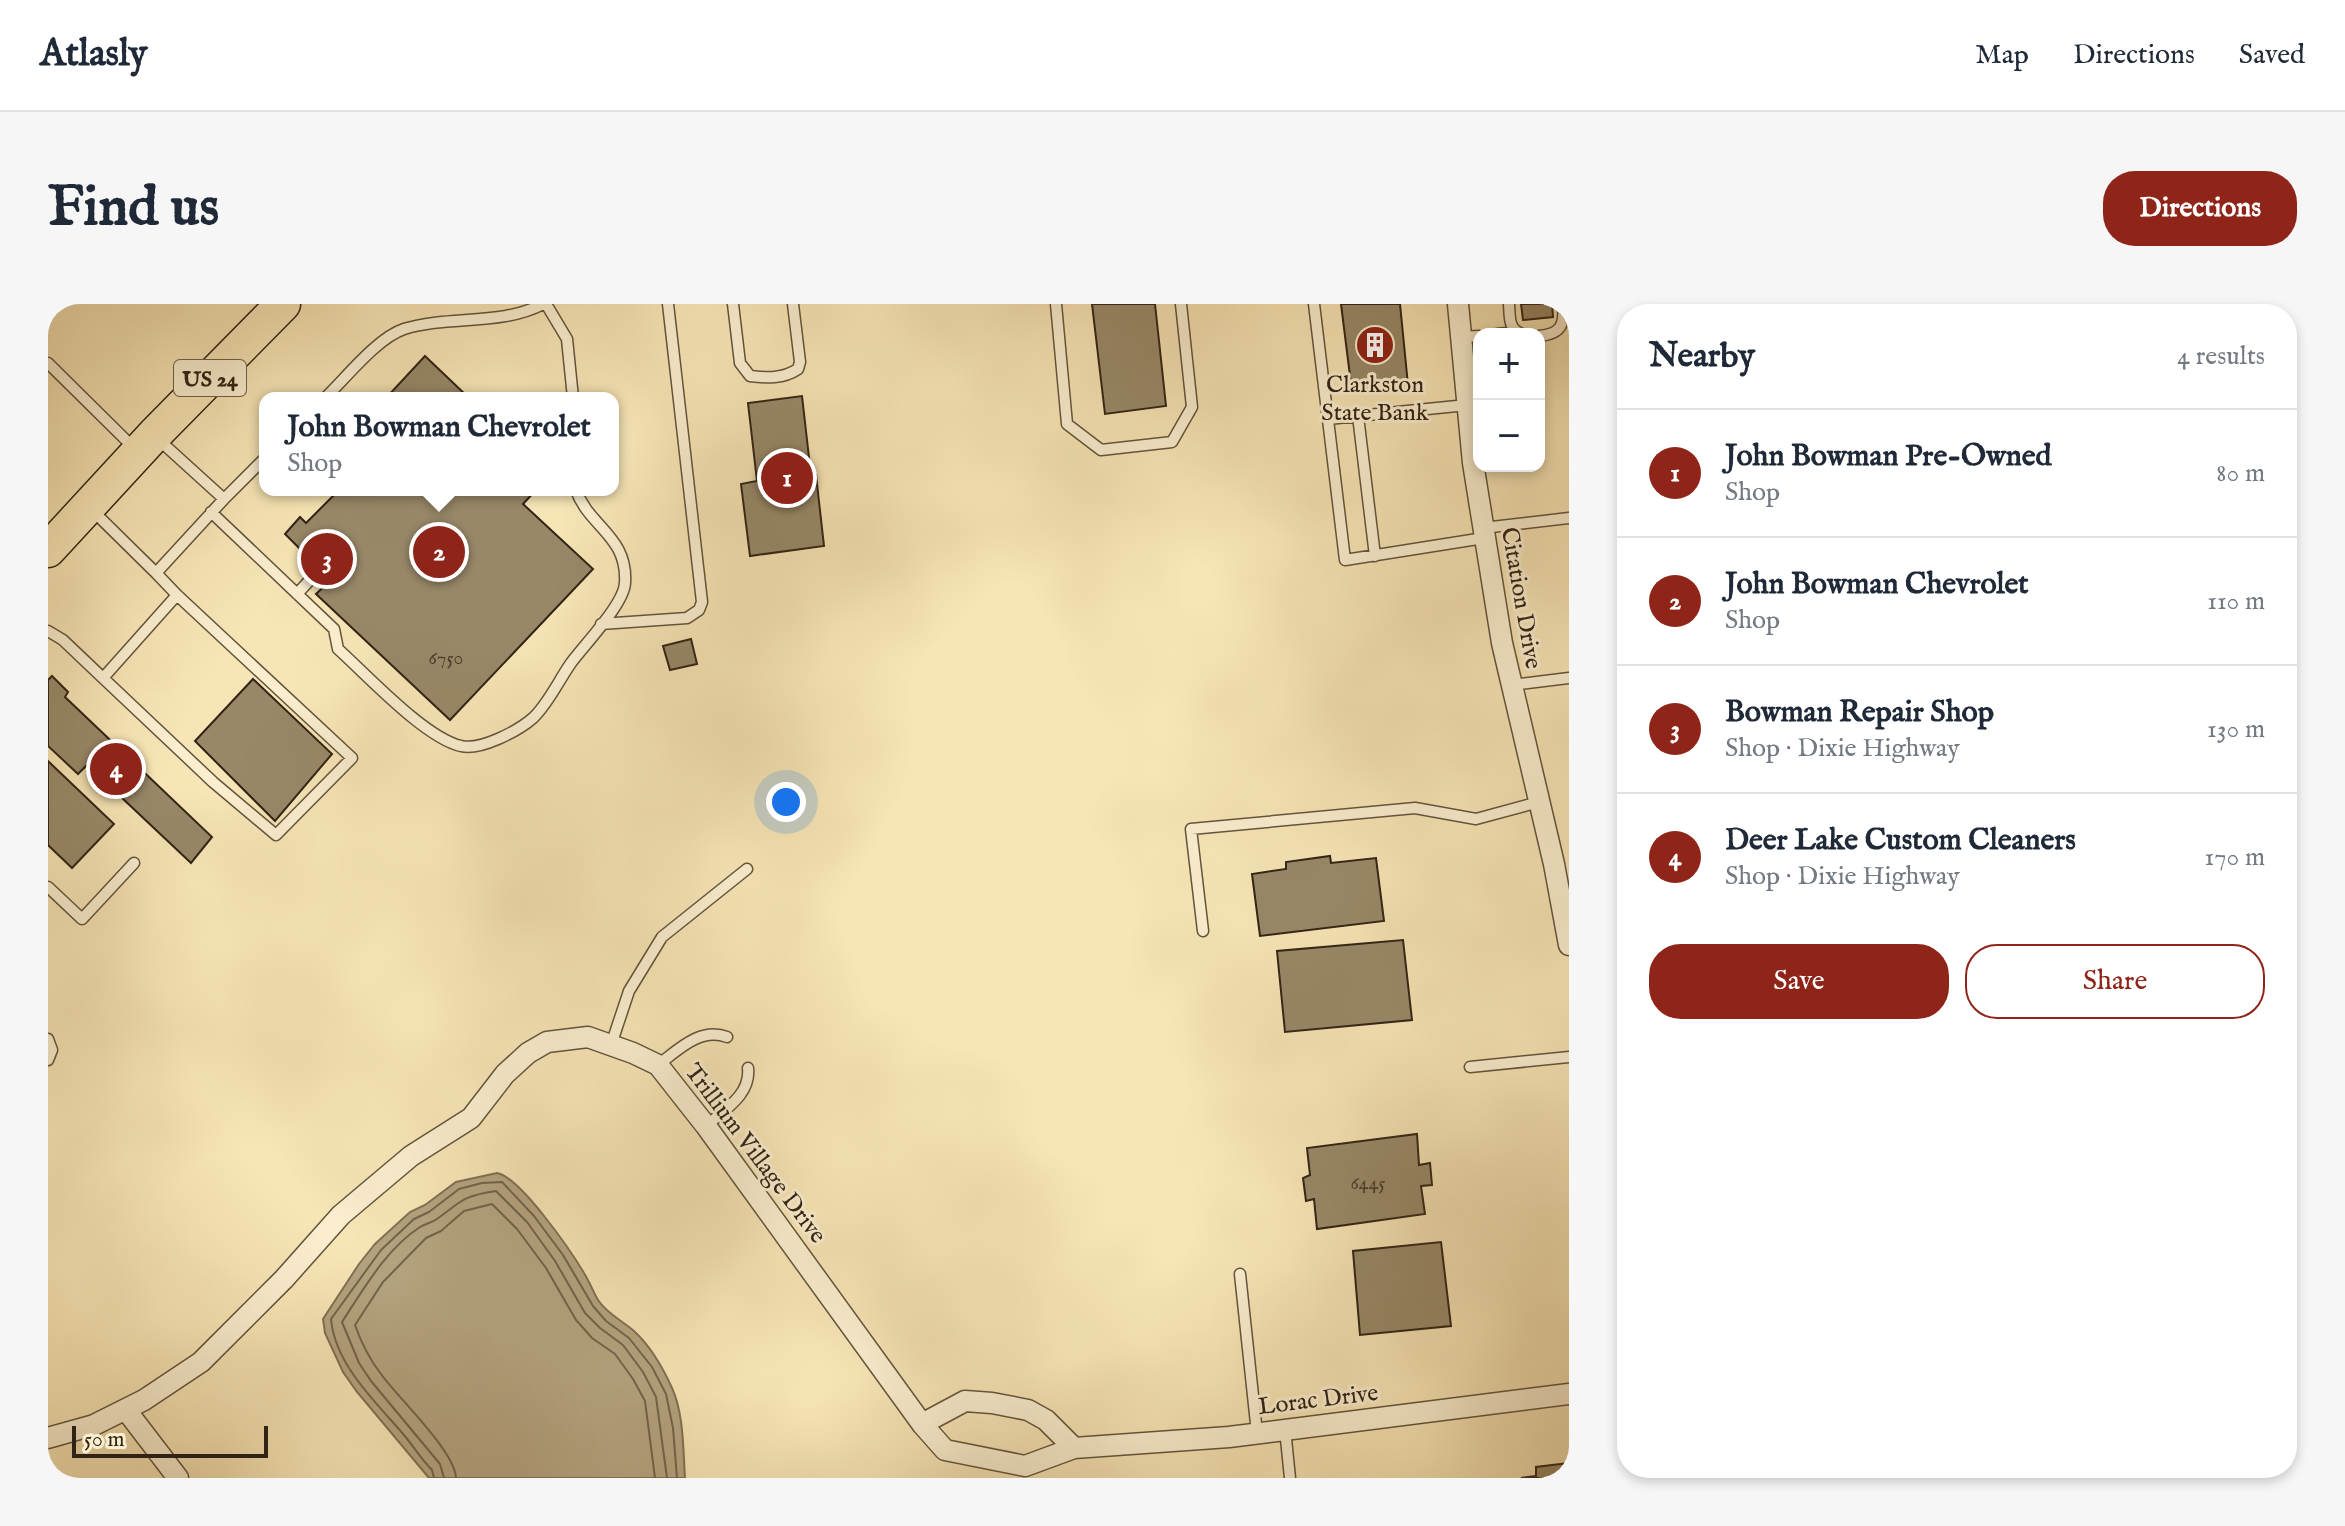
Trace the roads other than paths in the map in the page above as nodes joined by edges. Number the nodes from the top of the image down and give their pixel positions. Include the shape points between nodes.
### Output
1 (545, 304) edge
2 (668, 304) edge
3 (733, 304) edge
4 (793, 304) edge
5 (1056, 304) edge
6 (1181, 304) edge
7 (1314, 304) edge
8 (1458, 304) edge
9 (1509, 304) edge
10 (1563, 304) edge
11 (281, 305) edge
12 (1515, 328) edge
13 (1545, 335) edge
14 (1470, 337) edge
15 (48, 363) edge
16 (331, 392) edge
17 (572, 392) edge
18 (1467, 405) junction
19 (1358, 416) junction
20 (1328, 419) junction
21 (146, 444) junction
22 (259, 464) edge
23 (578, 496) edge
24 (224, 499) junction
25 (88, 506) junction
26 (211, 512) junction
27 (1569, 518) edge
28 (1484, 533) junction
29 (48, 550) edge
30 (1375, 556) junction
31 (320, 569) dead end
32 (156, 573) junction
33 (297, 594) junction
34 (177, 595) junction
35 (601, 624) junction
36 (48, 631) edge
37 (103, 678) junction
38 (1569, 678) edge
39 (1511, 685) junction
40 (1539, 802) junction
41 (134, 863) dead end
42 (747, 869) dead end
43 (48, 887) edge
44 (1566, 908) edge
45 (1203, 931) dead end
46 (1569, 945) edge
47 (727, 1037) dead end
48 (48, 1039) edge
49 (611, 1045) junction
50 (1569, 1057) edge
51 (48, 1060) edge
52 (658, 1065) junction
53 (1470, 1067) dead end
54 (748, 1068) dead end
55 (706, 1126) junction
56 (1240, 1274) dead end
57 (1569, 1394) edge
58 (126, 1410) junction
59 (922, 1424) junction
60 (1285, 1429) junction
61 (1257, 1433) junction
62 (48, 1438) edge
63 (1074, 1448) junction
64 (178, 1478) edge
65 (1290, 1478) edge

1 - 16 lane via 525,313 401,330
1 - 17 lane via 567,339
2 - 35 lane via 702,602 687,618
3 - 4 lane via 740,363 750,376 768,378 798,369
5 - 6 lane via 1067,424 1101,450 1172,442 1192,407
7 - 20 lane
8 - 14 street, Citation Drive
9 - 12 lane
10 - 13 lane via 1560,327
11 - 21 main road, US 24
14 - 18 street, Citation Drive
15 - 21 lane
18 - 19 lane
18 - 28 street, Citation Drive
19 - 20 lane
19 - 30 lane
20 - 30 lane via 1345,560
21 - 24 lane
21 - 25 main road, US 24
22 - 24 lane
23 - 35 lane via 621,551 625,584 620,602
24 - 26 lane
25 - 29 main road, US 24
25 - 32 lane
26 - 32 lane
26 - 33 lane
27 - 28 lane
28 - 30 lane
28 - 39 street, Citation Drive
31 - 33 lane
32 - 34 lane
33 - 35 lane via 334,629 338,649 434,736 464,748 500,739 533,717
34 - 37 lane
34 - 37 lane via 352,758 276,835
36 - 37 lane
38 - 39 lane
39 - 40 street, Citation Drive
40 - 44 street, Citation Drive
40 - 45 lane via 1476,819 1415,808 1191,829
41 - 43 lane via 82,919
42 - 49 lane via 662,937 629,991
44 - 46 street, Citation Drive
47 - 52 lane via 717,1033 695,1038
48 - 51 lane
49 - 52 street, Trillium Village Drive
49 - 58 street, Trillium Village Drive via 588,1037 547,1042 528,1053 471,1118 411,1156 341,1215 201,1362
50 - 53 lane
52 - 55 street, Trillium Village Drive
54 - 55 lane via 742,1095
55 - 59 street, Trillium Village Drive
56 - 61 lane
57 - 60 street, Lorac Drive
58 - 62 street, Trillium Village Drive
58 - 64 street
59 - 63 street, Trillium Village Drive via 945,1450 1025,1466
59 - 63 street via 965,1401 992,1403 1028,1410
60 - 61 street, Lorac Drive
60 - 65 lane
61 - 63 street, Lorac Drive

